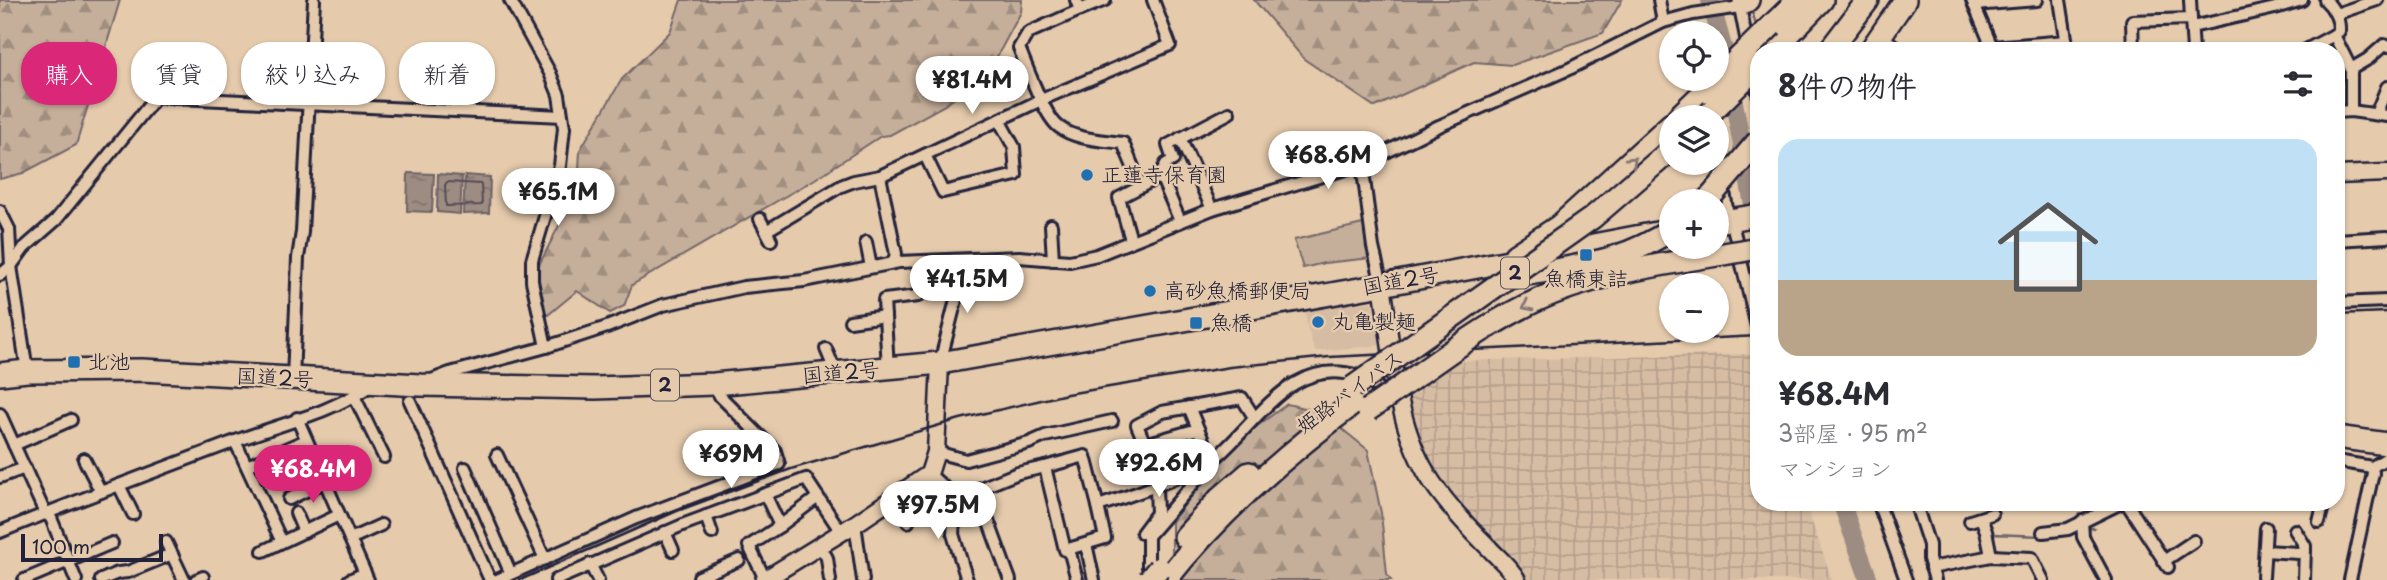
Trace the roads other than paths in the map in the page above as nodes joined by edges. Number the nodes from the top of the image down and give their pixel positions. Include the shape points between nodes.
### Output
1 (314, 0) edge
2 (510, 0) edge
3 (1105, 0) edge
4 (1153, 0) edge
5 (1659, 0) edge
6 (1798, 0) edge
7 (1822, 0) edge
8 (1840, 0) edge
9 (1868, 0) edge
10 (1905, 0) edge
11 (2037, 0) edge
12 (2060, 0) edge
13 (2190, 0) edge
14 (2302, 0) edge
15 (2325, 0) edge
16 (2377, 0) edge
17 (1973, 2) edge
18 (1741, 4) edge
19 (1078, 5) edge
20 (2336, 15) junction
21 (1663, 21) edge
22 (1667, 21) edge
23 (2191, 23) junction
24 (1659, 24) edge
25 (2334, 35) junction
26 (312, 42) edge
27 (1755, 42) edge
28 (1781, 42) edge
29 (1800, 42) edge
30 (1836, 42) edge
31 (1876, 42) edge
32 (1990, 42) edge
33 (2066, 42) edge
34 (2133, 42) edge
35 (2192, 42) edge
36 (2321, 42) edge
37 (2338, 42) edge
38 (2387, 46) edge
39 (1750, 47) edge
40 (1750, 50) edge
41 (2345, 57) edge
42 (2351, 69) junction
43 (1750, 74) edge
44 (2387, 87) edge
45 (1750, 93) edge
46 (1041, 100) junction
47 (241, 101) edge
48 (309, 105) edge
49 (330, 105) edge
50 (1690, 105) edge
51 (1718, 105) edge
52 (2345, 111) edge
53 (2351, 111) junction
54 (1229, 113) dead end
55 (1729, 114) edge
56 (2381, 115) edge
57 (562, 116) junction
58 (999, 120) junction
59 (1659, 135) edge
60 (1180, 138) junction
61 (1750, 151) edge
62 (925, 155) junction
63 (1659, 160) edge
64 (1362, 164) junction
65 (2387, 173) edge
66 (1661, 175) edge
67 (2345, 175) edge
68 (880, 176) junction
69 (1158, 177) junction
70 (1140, 186) junction
71 (1717, 189) edge
72 (1212, 209) junction
73 (0, 211) edge
74 (1750, 216) edge
75 (760, 219) dead end
76 (1729, 220) edge
77 (1180, 221) junction
78 (1051, 225) dead end
79 (1729, 230) edge
80 (1659, 232) edge
81 (1659, 237) edge
82 (2387, 237) edge
83 (2345, 239) edge
84 (1130, 240) junction
85 (866, 242) dead end
86 (1750, 250) edge
87 (966, 260) junction
88 (1053, 260) junction
89 (893, 263) junction
90 (1501, 263) junction
91 (10, 266) junction
92 (871, 267) junction
93 (0, 275) edge
94 (1383, 289) junction
95 (918, 296) dead end
96 (2387, 301) edge
97 (1750, 303) edge
98 (2345, 303) edge
99 (885, 317) junction
100 (850, 321) dead end
101 (546, 346) junction
102 (825, 349) dead end
103 (940, 363) junction
104 (888, 368) junction
105 (27, 371) junction
106 (835, 373) junction
107 (0, 374) edge
108 (293, 379) junction
109 (373, 384) junction
110 (714, 384) junction
111 (415, 393) junction
112 (354, 396) junction
113 (1361, 398) junction
114 (1401, 403) junction
115 (1189, 407) junction
116 (0, 414) edge
117 (1254, 417) junction
118 (297, 418) junction
119 (1108, 419) dead end
120 (71, 420) dead end
121 (1198, 429) junction
122 (2345, 438) edge
123 (306, 440) junction
124 (235, 441) junction
125 (2387, 444) edge
126 (15, 445) junction
127 (936, 452) junction
128 (378, 453) dead end
129 (497, 455) dead end
130 (2387, 458) edge
131 (84, 459) dead end
132 (1212, 462) junction
133 (2345, 462) edge
134 (247, 466) junction
135 (1045, 467) junction
136 (2372, 467) junction
137 (25, 468) junction
138 (465, 468) dead end
139 (929, 474) junction
140 (0, 477) edge
141 (324, 482) junction
142 (119, 485) junction
143 (1156, 488) junction
144 (977, 490) junction
145 (100, 492) junction
146 (765, 494) junction
147 (818, 496) junction
148 (895, 497) junction
149 (956, 498) junction
150 (289, 499) dead end
151 (1098, 506) junction
152 (1881, 511) edge
153 (1916, 511) edge
154 (2106, 511) edge
155 (2131, 511) edge
156 (2322, 511) edge
157 (46, 513) junction
158 (296, 513) dead end
159 (133, 514) dead end
160 (339, 515) junction
161 (706, 516) junction
162 (1981, 517) dead end
163 (2082, 522) junction
164 (2319, 522) dead end
165 (908, 523) dead end
166 (381, 525) dead end
167 (780, 526) junction
168 (848, 528) junction
169 (2266, 528) dead end
170 (2295, 530) dead end
171 (0, 532) edge
172 (304, 532) junction
173 (665, 532) junction
174 (2043, 532) dead end
175 (712, 533) dead end
176 (1142, 533) dead end
177 (280, 538) dead end
178 (350, 539) junction
179 (2194, 541) dead end
180 (166, 542) dead end
181 (112, 543) dead end
182 (1086, 544) junction
183 (820, 545) junction
184 (1069, 549) junction
185 (673, 550) dead end
186 (263, 551) dead end
187 (2265, 551) junction
188 (2305, 551) junction
189 (172, 554) junction
190 (1991, 555) junction
191 (545, 559) junction
192 (739, 560) dead end
193 (68, 562) junction
194 (590, 564) junction
195 (1931, 568) junction
196 (511, 574) junction
197 (1163, 574) edge
198 (720, 575) edge
199 (367, 576) edge
200 (699, 577) dead end
201 (2264, 577) dead end
202 (23, 580) edge
203 (76, 580) edge
204 (100, 580) edge
205 (184, 580) edge
206 (349, 580) edge
207 (489, 580) edge
208 (498, 580) edge
209 (556, 580) edge
210 (598, 580) edge
211 (765, 580) edge
212 (830, 580) edge
213 (863, 580) edge
214 (967, 580) edge
215 (1010, 580) edge
216 (1077, 580) edge
217 (1094, 580) edge
218 (1517, 580) edge
219 (1906, 580) edge
220 (1935, 580) edge
221 (2043, 580) edge
222 (2106, 580) edge
223 (2304, 580) edge
224 (2350, 580) edge

1 - 26 street
2 - 57 street via 550,73
3 - 19 street
4 - 46 street via 1170,45
5 - 21 street
6 - 27 highway, bridge
7 - 28 highway
8 - 29 highway
9 - 30 highway
10 - 31 highway
11 - 17 street
12 - 33 street
13 - 23 street
14 - 23 street
15 - 20 street
16 - 20 street
17 - 32 street
18 - 22 street
18 - 40 street
19 - 46 street via 1028,33 1019,48
20 - 25 street via 2340,25
23 - 34 street via 2132,21
23 - 35 street
24 - 64 street
25 - 36 street
25 - 37 street
38 - 42 street
39 - 50 highway, bridge
41 - 42 street
42 - 53 street
43 - 51 highway, bridge
44 - 56 street
45 - 55 highway
46 - 58 street
46 - 70 street via 1057,126 1066,131 1123,142
47 - 91 street via 156,97 85,187
48 - 108 street
49 - 57 street
52 - 53 street
53 - 56 street
54 - 60 street
57 - 101 street via 560,166 532,260
58 - 62 street
58 - 62 street via 1014,147 1016,175 943,192
90 -> 59 highway via 1559,226
60 - 69 street via 1168,145 1173,160
60 - 72 street
61 - 71 highway, bridge
62 - 68 street
63 - 113 highway, 姫路バイパス / 2, bridge
64 - 72 street
64 - 94 street
65 - 67 street
66 - 113 highway, 姫路バイパス / 2 via 1504,300
68 - 75 street via 841,186 769,236
68 - 89 street via 896,254
69 - 70 street
69 - 77 street
70 - 84 street via 1119,198
72 - 77 street
73 - 91 street via 9,229
74 - 76 highway
77 - 84 street
78 - 88 street
79 - 97 street
80 - 90 highway, 国道2号 / 2
81 - 94 highway, bridge via 1607,261 1555,271
82 - 83 street
84 - 88 street via 1097,255
85 - 92 street
86 -> 113 highway, bridge via 1603,277 1553,293
87 - 88 street
87 - 89 street
87 - 103 street
89 - 92 street
90 - 94 highway, 国道2号 / 2
91 - 93 street
91 - 105 street
92 - 101 street via 663,305
94 - 103 highway, 国道2号 / 2 via 1324,295
94 - 114 street
95 - 99 street via 884,300
96 - 98 street
99 - 100 street
99 - 104 street
101 - 111 street via 450,373
102 - 106 street
103 - 104 highway, 国道2号 / 2
103 - 127 street
104 - 106 highway, 国道2号 / 2
105 - 107 highway, 国道2号 / 2
105 - 108 highway, 国道2号 / 2 via 142,370
106 - 110 highway, 国道2号 / 2
108 - 109 highway, 国道2号 / 2
109 - 111 highway, 国道2号 / 2
109 - 112 street
110 - 111 highway, 国道2号 / 2
110 - 191 street via 720,396 775,451 779,464 636,518
111 - 207 street via 413,419
112 - 118 street
112 - 128 street
113 - 197 highway, 姫路バイパス / 2 via 1312,434
114 - 117 street via 1360,376 1328,371 1291,385
114 - 218 street via 1417,456 1433,483
115 - 117 street via 1242,398
115 - 121 street
115 - 121 street via 1162,412 1138,425 1145,444
116 - 126 street
117 - 132 street
118 - 123 street
118 - 124 street
119 - 127 street via 966,460
120 - 126 street via 49,425
121 - 132 street
122 - 125 highway
123 - 134 street
123 - 141 street
124 - 134 street
124 - 142 street
126 - 137 street
127 - 139 street
129 - 191 street
130 - 136 street
131 - 145 street
132 - 143 street
132 - 197 street via 1148,537 1148,567
133 - 136 street
134 - 177 street via 270,526
135 - 144 street
135 - 151 street via 1085,456
135 - 184 street via 1065,550
136 - 224 street
137 - 140 street
137 - 157 street
138 - 196 street via 481,492
139 - 148 street
139 - 149 street
141 - 150 street
141 - 160 street
142 - 145 street
142 - 159 street
143 - 151 street
143 - 176 street via 1157,513
144 - 149 street
144 - 215 street
145 - 157 street
146 - 147 street via 806,479
146 - 161 street
146 - 167 street
147 - 167 street
147 - 168 street
148 - 165 street
148 - 168 street
149 - 214 street via 953,534
151 - 182 street via 1105,538
152 - 219 street
153 - 195 street via 1919,530 1929,545
154 - 163 street
155 - 179 street via 2166,564
156 - 164 street
157 - 171 street
157 - 193 street
158 - 172 street
160 - 172 street
160 - 178 street
161 - 173 street
161 - 175 street
162 - 190 street
163 - 174 street
163 - 222 street via 2083,537
166 - 178 street
167 - 211 street via 748,546
168 - 183 street
168 - 213 street
169 - 187 street
170 - 188 street
172 - 186 street
173 - 185 street
173 - 194 street
178 - 199 street
180 - 189 street
181 - 193 street
182 - 184 street
182 - 217 street
183 - 211 street
183 - 212 street
184 - 216 street
187 - 188 street
187 - 201 street
188 - 223 street
189 - 204 street
189 - 205 street
190 - 195 street
190 - 221 street via 2032,558
191 - 196 street
192 - 198 street
193 - 202 street
193 - 203 street
194 - 209 street
194 - 210 street
195 - 220 street
196 - 208 street
198 - 200 street
199 - 206 street

